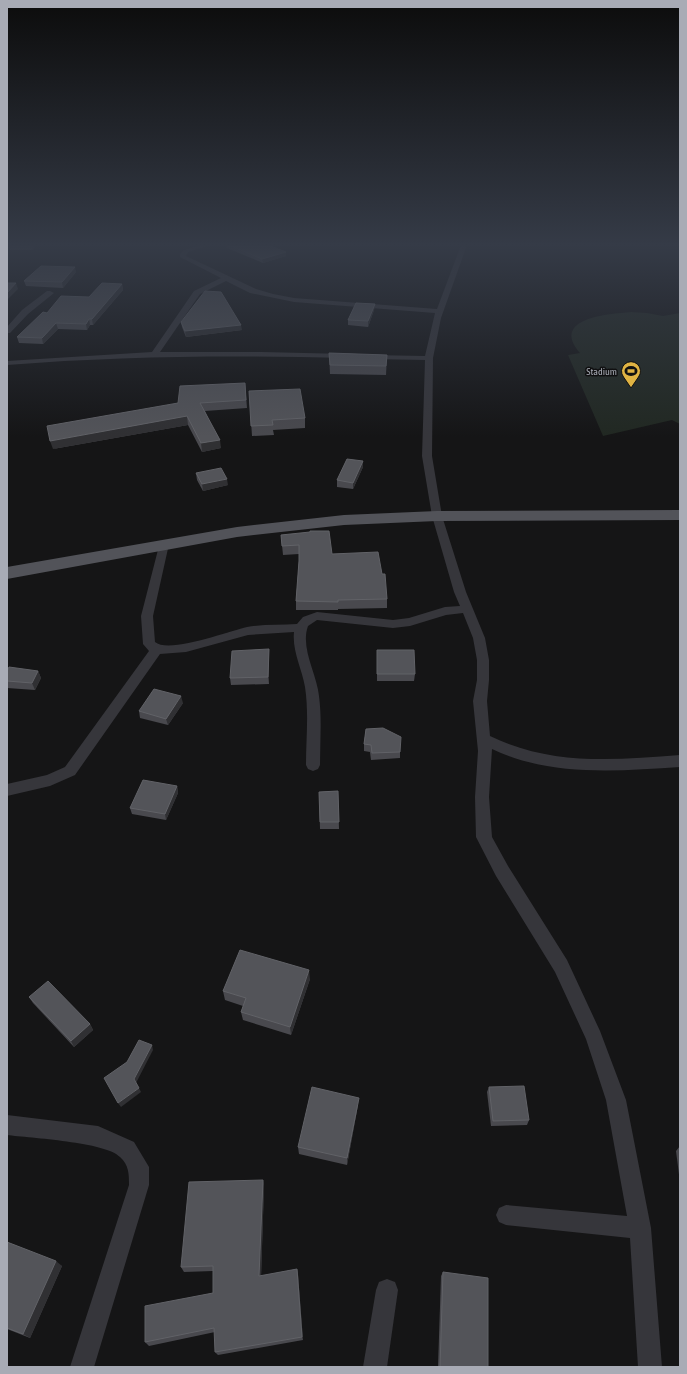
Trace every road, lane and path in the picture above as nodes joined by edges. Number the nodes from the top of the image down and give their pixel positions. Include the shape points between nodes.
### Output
1 (29, 309) edge
2 (186, 309) edge
3 (415, 309) edge
4 (440, 311) joint
5 (7, 331) edge
6 (155, 354) junction
7 (429, 358) junction
8 (7, 363) edge
9 (680, 515) edge
10 (437, 516) junction
11 (164, 544) junction
12 (7, 573) edge
13 (466, 608) junction
14 (300, 628) junction
15 (156, 650) junction
16 (484, 739) junction
17 (680, 761) edge
18 (313, 765) dead end
19 (7, 790) edge
20 (7, 1125) edge
21 (506, 1215) dead end
22 (640, 1228) junction
23 (387, 1290) dead end
24 (82, 1367) edge
25 (375, 1367) edge
26 (650, 1367) edge

1 - 5 street
2 - 6 street
3 - 4 street
4 - 7 street
6 - 7 street
6 - 8 street
7 - 10 street via 427,456
9 - 10 main road
10 - 11 main road via 344,520 237,532
10 - 13 street
11 - 12 main road
11 - 15 street via 147,616 149,644
13 - 14 street via 393,624 317,616 307,620
13 - 16 street via 479,638 483,660 480,701
14 - 15 street via 249,631 169,651
14 - 18 street via 300,649 310,677
15 - 19 street via 70,771 50,780
16 - 17 street via 514,753 559,763 596,766
16 - 22 street via 484,837 561,966 594,1037 616,1100
20 - 24 street via 98,1136 127,1149 140,1167 139,1185
21 - 22 street
22 - 26 street
23 - 25 street

